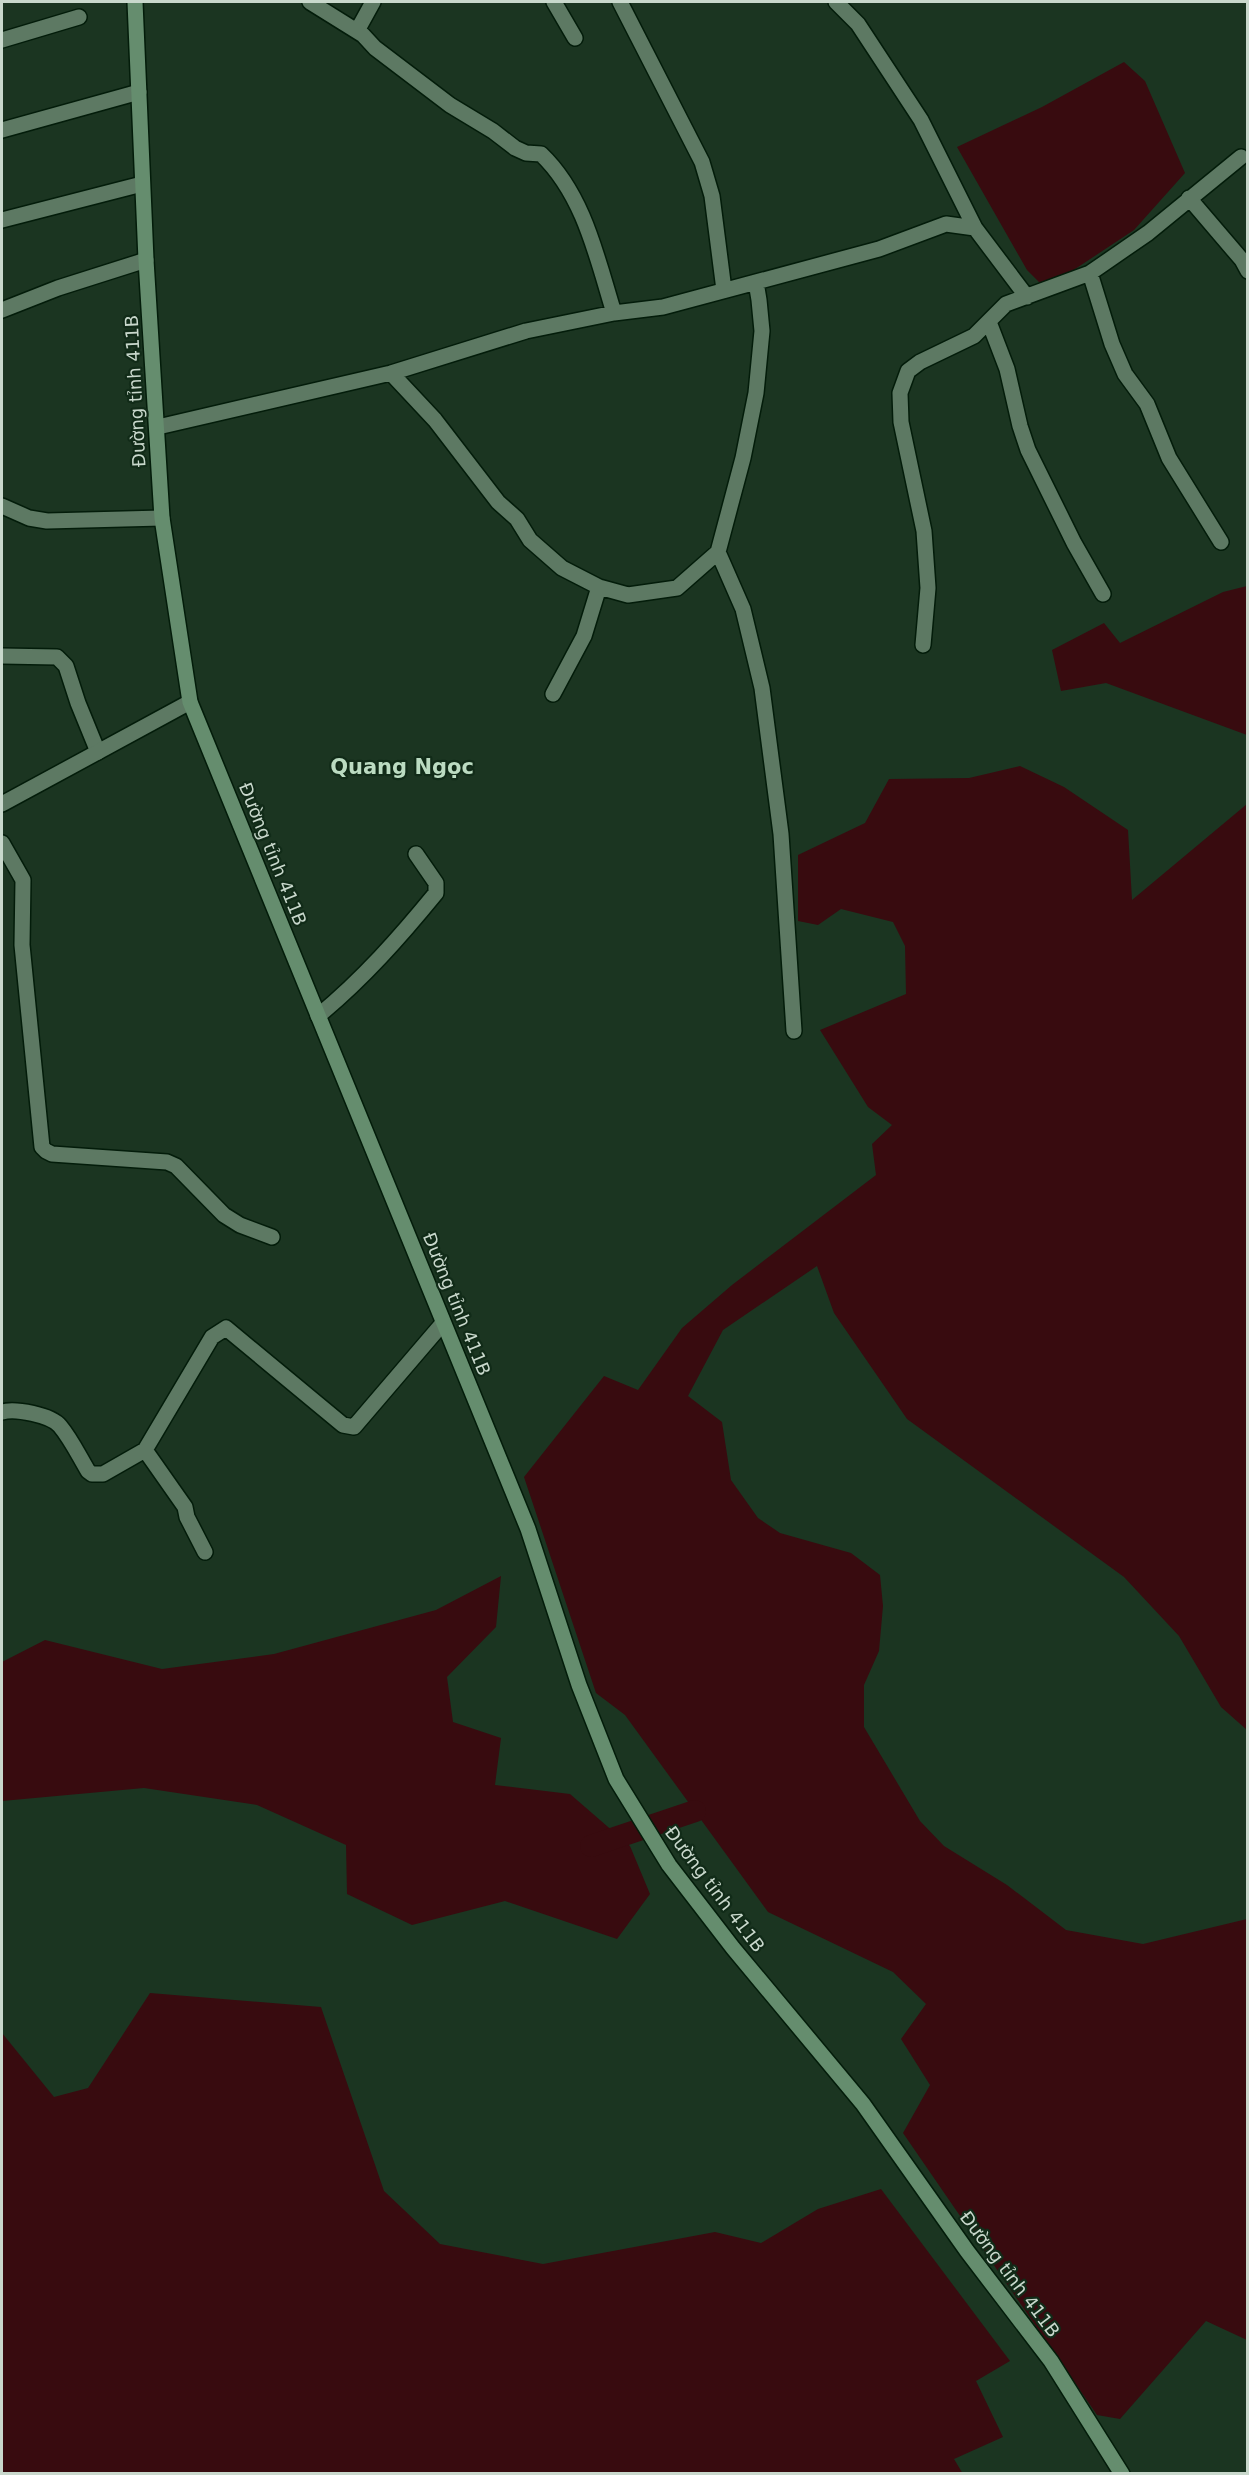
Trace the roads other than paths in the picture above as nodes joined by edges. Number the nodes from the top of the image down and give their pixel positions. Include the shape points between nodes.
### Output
1 (135, 2) edge
2 (310, 2) edge
3 (373, 2) edge
4 (554, 2) edge
5 (620, 2) edge
6 (836, 2) edge
7 (79, 17) dead end
8 (357, 31) junction
9 (575, 38) dead end
10 (2, 40) edge
11 (139, 92) junction
12 (2, 130) edge
13 (1241, 157) dead end
14 (142, 184) junction
15 (1189, 198) junction
16 (2, 220) edge
17 (975, 228) junction
18 (146, 260) junction
19 (1248, 271) edge
20 (1090, 273) junction
21 (756, 282) junction
22 (724, 290) junction
23 (1027, 297) junction
24 (2, 310) edge
25 (614, 313) junction
26 (989, 322) junction
27 (391, 373) junction
28 (158, 427) junction
29 (2, 506) edge
30 (162, 518) junction
31 (1221, 542) dead end
32 (718, 552) junction
33 (599, 587) junction
34 (1103, 594) dead end
35 (923, 645) dead end
36 (2, 656) edge
37 (553, 694) dead end
38 (190, 702) junction
39 (98, 752) junction
40 (2, 804) edge
41 (2, 843) edge
42 (416, 854) dead end
43 (318, 1016) junction
44 (794, 1031) dead end
45 (272, 1237) dead end
46 (444, 1323) junction
47 (2, 1412) edge
48 (145, 1450) junction
49 (205, 1552) dead end
50 (1122, 2474) edge

1 - 11 main road, Đường tỉnh 411B
2 - 8 street
3 - 8 street
4 - 9 street
5 - 22 street via 702,162 712,196
6 - 17 street via 858,24 921,120
7 - 10 street
8 - 25 street via 450,105 515,148 541,154 552,165 573,195
11 - 12 street
11 - 14 main road, Đường tỉnh 411B
13 - 15 street
14 - 16 street
14 - 18 main road, Đường tỉnh 411B
15 - 19 street
15 - 20 street via 1148,233
17 - 21 street via 946,224 879,249
17 - 23 street
18 - 24 street
18 - 28 main road, Đường tỉnh 411B
20 - 23 street
20 - 31 street via 1125,374 1146,404 1169,458
21 - 22 street
21 - 32 street via 762,331 756,393
22 - 25 street via 663,307
23 - 26 street via 1006,304
25 - 27 street via 526,331
26 - 34 street via 1007,369 1028,450
26 - 35 street via 974,336 908,371 900,393 901,422 924,531 928,588
27 - 28 street
27 - 33 street via 435,420 530,540 562,568
28 - 30 main road, Đường tỉnh 411B
29 - 30 street via 47,521
30 - 38 main road, Đường tỉnh 411B
32 - 33 street via 677,588 628,595
32 - 44 street via 743,609 762,688 781,834
33 - 37 street via 584,636
36 - 39 street via 62,660
38 - 39 street
38 - 43 main road, Đường tỉnh 411B
39 - 40 street
41 - 45 street via 24,880 22,945 42,1147 52,1154 167,1162 176,1166 224,1215
42 - 43 street via 436,883 436,892 392,948
43 - 46 main road, Đường tỉnh 411B
46 - 48 street via 354,1427 343,1425 226,1328 212,1337
46 - 50 main road, Đường tỉnh 411B via 528,1528 579,1685 616,1779 669,1865 863,2104 1051,2361
47 - 48 street via 28,1413 59,1424 92,1474 103,1474
48 - 49 street via 185,1507

